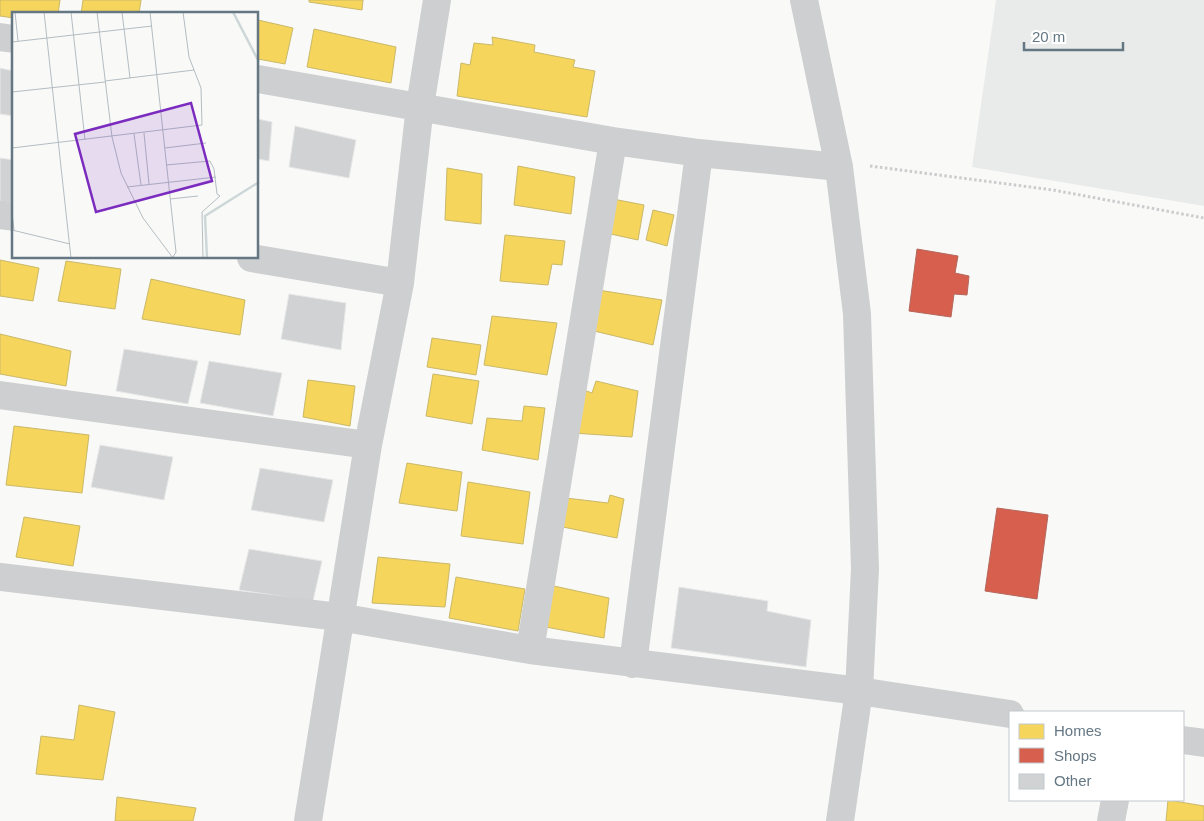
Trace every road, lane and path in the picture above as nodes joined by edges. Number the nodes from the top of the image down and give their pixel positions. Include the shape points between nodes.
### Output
1 (437, 0) edge
2 (804, 0) edge
3 (259, 79) edge
4 (420, 106) junction
5 (613, 141) junction
6 (698, 153) junction
7 (839, 167) junction
8 (1204, 218) edge
9 (257, 259) edge
10 (400, 283) junction
11 (0, 394) edge
12 (368, 445) junction
13 (0, 577) edge
14 (339, 617) junction
15 (530, 650) junction
16 (633, 664) junction
17 (859, 691) junction
18 (1009, 714) edge
19 (1184, 740) edge
20 (1204, 743) edge
21 (1115, 801) edge
22 (308, 821) edge
23 (840, 821) edge
24 (1111, 821) edge

1 - 4 street
2 - 7 street
3 - 4 street
4 - 5 street
4 - 10 street
5 - 6 street
5 - 15 street
6 - 7 street
6 - 16 street
7 - 8 path via 877,166 985,180
7 - 17 street via 857,324 865,569
9 - 10 street
10 - 12 street
11 - 12 street
12 - 14 street
13 - 14 street
14 - 15 street
14 - 22 street
15 - 16 street
16 - 17 street
17 - 18 street
17 - 23 street
19 - 20 street
21 - 24 street

